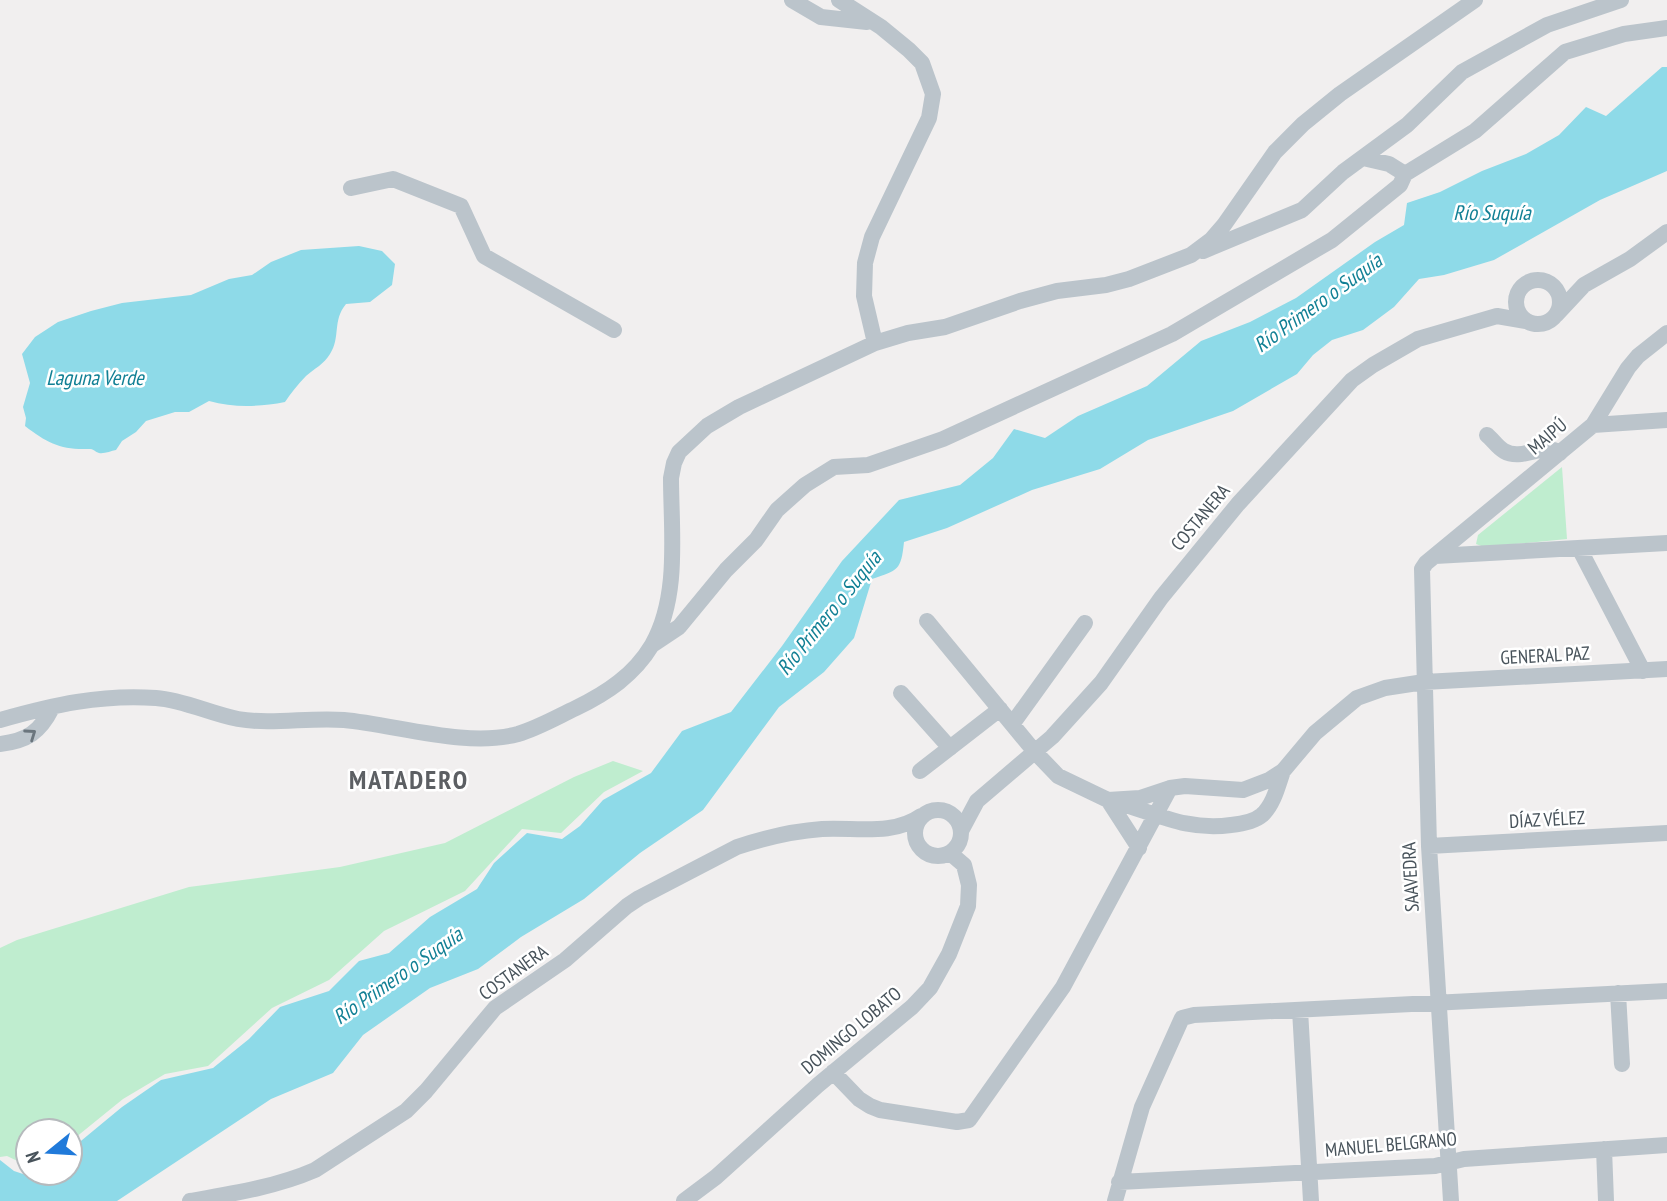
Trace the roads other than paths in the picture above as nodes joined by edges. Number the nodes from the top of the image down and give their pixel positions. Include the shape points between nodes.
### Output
1 (792, 0) edge
2 (839, 0) edge
3 (1475, 0) edge
4 (1621, 0) edge
5 (873, 23) junction
6 (1667, 28) edge
7 (1363, 158) junction
8 (1405, 174) junction
9 (351, 188) dead end
10 (1667, 232) edge
11 (1191, 255) junction
12 (1549, 283) junction
13 (1584, 285) junction
14 (1517, 295) junction
15 (1556, 315) junction
16 (1497, 316) junction
17 (1526, 321) junction
18 (614, 330) dead end
19 (1667, 333) edge
20 (875, 343) junction
21 (1667, 420) edge
22 (1593, 425) junction
23 (1488, 435) dead end
24 (1560, 453) junction
25 (1667, 543) edge
26 (1579, 548) junction
27 (1435, 556) junction
28 (927, 621) dead end
29 (1085, 623) dead end
30 (652, 645) junction
31 (1667, 669) edge
32 (1643, 671) junction
33 (1424, 682) junction
34 (901, 693) dead end
35 (52, 708) junction
36 (1000, 709) junction
37 (0, 720) edge
38 (1013, 723) junction
39 (0, 744) edge
40 (950, 748) junction
41 (1035, 752) junction
42 (920, 771) dead end
43 (1283, 771) junction
44 (1170, 788) junction
45 (1108, 800) junction
46 (978, 802) junction
47 (943, 810) junction
48 (1157, 815) junction
49 (921, 816) junction
50 (888, 829) junction
51 (961, 831) junction
52 (1667, 833) edge
53 (918, 844) junction
54 (1429, 846) junction
55 (1139, 848) junction
56 (950, 853) junction
57 (1667, 991) edge
58 (1618, 993) junction
59 (1438, 1003) junction
60 (1300, 1010) junction
61 (1622, 1064) dead end
62 (833, 1072) junction
63 (1667, 1145) edge
64 (1604, 1149) junction
65 (1449, 1163) junction
66 (1309, 1172) junction
67 (1119, 1182) junction
68 (190, 1201) edge
69 (684, 1201) edge
70 (1115, 1201) edge
71 (1311, 1201) edge
72 (1451, 1201) edge
73 (1606, 1201) edge

1 - 5 street via 821,17
2 - 5 street
3 - 11 street via 1303,124 1275,152 1224,225
4 - 7 street via 1547,25 1462,72 1407,125
5 - 20 street via 922,63 933,94 929,118 872,237 865,263 864,296
6 - 8 street via 1624,34 1565,52 1475,131
7 - 8 street via 1389,164
7 - 11 street via 1303,211
8 - 30 street via 1400,185 1332,240 1172,334 943,439 868,465 834,467 805,485 777,510 679,626
9 - 18 street via 393,179 461,206 484,256
10 - 13 street
11 - 20 street via 1129,279 1057,291 945,327
12 - 13 street
12 - 14 street via 1534,281
12 - 15 street via 1560,302
13 - 15 street
14 - 16 street
14 - 17 street via 1518,310
15 - 17 street, COSTANERA via 1545,323
16 - 17 street, COSTANERA
16 - 41 street, COSTANERA via 1418,339 1340,391 1161,598 1101,683
19 - 22 street, MAIPÚ via 1628,368
20 - 30 street via 739,407 697,433 679,452 671,478 669,591
21 - 22 street
22 - 24 street, MAIPÚ
23 - 24 street via 1503,451 1518,456 1547,449
24 - 27 street, MAIPÚ
25 - 26 street
26 - 27 street
26 - 32 street
27 - 33 street, SAAVEDRA via 1426,563 1421,577
28 - 36 street
29 - 38 street
30 - 35 street via 610,690 516,735 452,736 342,720 242,719 159,698 96,698
31 - 32 street, GENERAL PAZ
32 - 33 street, GENERAL PAZ
33 - 43 street, GENERAL PAZ via 1357,698 1315,733
33 - 54 street, SAAVEDRA
34 - 40 street
35 - 37 street
39 -> 35 street via 36,733
36 - 38 street
36 - 40 street
38 - 41 street
40 - 42 street
41 - 45 street via 1058,776
41 - 46 street, COSTANERA
43 - 44 street via 1243,790
43 - 48 street via 1272,801 1261,815 1243,824 1201,827
44 - 45 street via 1140,798
44 - 48 street
45 - 48 street
45 - 55 street
46 - 47 street, COSTANERA
46 - 51 street, COSTANERA
47 - 49 street, COSTANERA
47 - 51 street via 956,817
48 - 55 street
49 - 50 street, COSTANERA
49 - 53 street via 915,830
50 - 53 street, COSTANERA
50 - 68 street, COSTANERA via 809,830 751,843 639,898 565,960 495,1009 421,1096 394,1120 303,1176
51 - 56 street, COSTANERA via 959,844
52 - 54 street, DÍAZ VÉLEZ
53 - 56 street, COSTANERA via 929,854
54 - 59 street, SAAVEDRA
55 - 62 street via 1063,987 969,1120 880,1110 859,1099
56 - 62 street, DOMINGO LOBATO via 964,866 969,885 968,906 949,954 930,988 912,1007
57 - 58 street
58 - 59 street
58 - 61 street
59 - 60 street
59 - 65 street, SAAVEDRA
60 - 66 street
60 - 67 street via 1182,1018 1142,1107
62 - 69 street, DOMINGO LOBATO
63 - 64 street, MANUEL BELGRANO
64 - 65 street, MANUEL BELGRANO
64 - 73 street
65 - 66 street, MANUEL BELGRANO
65 - 72 street, SAAVEDRA
66 - 67 street, MANUEL BELGRANO
66 - 71 street
67 - 70 street

